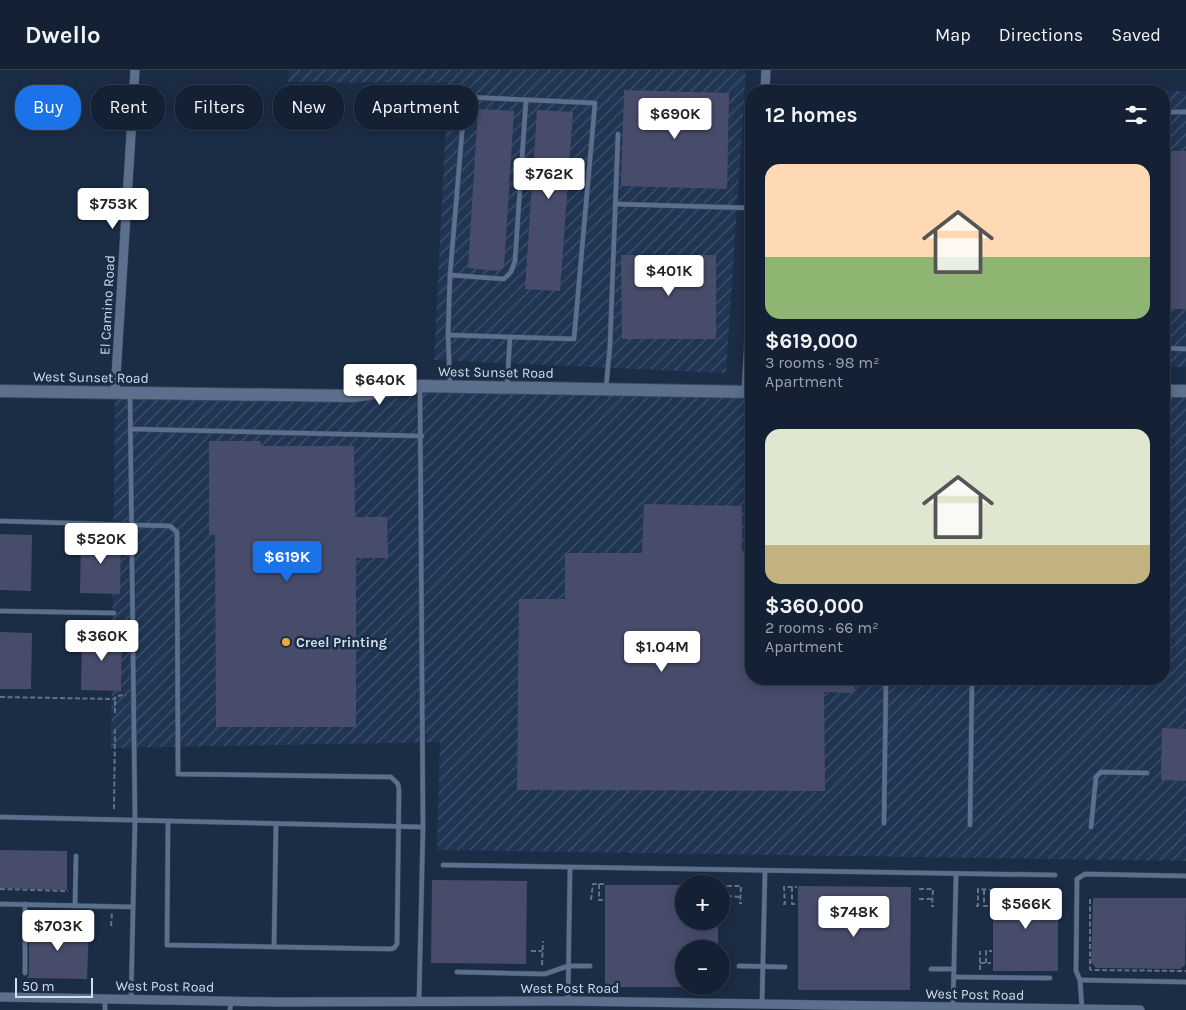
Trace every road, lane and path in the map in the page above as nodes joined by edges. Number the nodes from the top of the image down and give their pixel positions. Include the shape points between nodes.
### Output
1 (135, 70) edge
2 (766, 70) edge
3 (765, 85) edge
4 (526, 100) junction
5 (1170, 112) edge
6 (1186, 112) edge
7 (618, 134) dead end
8 (615, 204) junction
9 (745, 208) edge
10 (450, 275) junction
11 (448, 335) junction
12 (510, 337) junction
13 (1170, 348) edge
14 (1186, 349) edge
15 (420, 386) junction
16 (450, 387) junction
17 (507, 388) junction
18 (606, 389) junction
19 (0, 390) edge
20 (1186, 390) edge
21 (1170, 391) edge
22 (115, 392) junction
23 (745, 392) edge
24 (130, 393) junction
25 (130, 429) junction
26 (422, 436) junction
27 (0, 521) edge
28 (131, 524) junction
29 (0, 611) edge
30 (114, 613) dead end
31 (886, 685) edge
32 (972, 685) edge
33 (128, 695) dead end
34 (0, 697) edge
35 (115, 699) junction
36 (115, 713) dead end
37 (115, 728) dead end
38 (1147, 773) dead end
39 (114, 809) dead end
40 (0, 817) edge
41 (135, 820) junction
42 (168, 821) junction
43 (884, 823) dead end
44 (276, 824) junction
45 (970, 825) dead end
46 (1091, 826) dead end
47 (399, 827) junction
48 (423, 827) junction
49 (76, 856) dead end
50 (443, 865) dead end
51 (570, 868) junction
52 (765, 871) junction
53 (956, 875) junction
54 (1055, 875) dead end
55 (1186, 876) edge
56 (599, 884) junction
57 (604, 884) dead end
58 (730, 886) edge
59 (792, 887) junction
60 (797, 887) dead end
61 (0, 889) edge
62 (919, 889) dead end
63 (984, 890) junction
64 (992, 890) dead end
65 (68, 891) dead end
66 (730, 896) edge
67 (740, 897) junction
68 (919, 899) dead end
69 (932, 899) junction
70 (1090, 899) dead end
71 (591, 900) dead end
72 (604, 900) dead end
73 (742, 903) dead end
74 (0, 904) edge
75 (25, 904) junction
76 (783, 904) dead end
77 (797, 904) dead end
78 (75, 906) junction
79 (934, 906) dead end
80 (976, 906) dead end
81 (992, 906) dead end
82 (112, 907) junction
83 (133, 907) junction
84 (31, 924) dead end
85 (91, 925) dead end
86 (112, 926) dead end
87 (543, 942) dead end
88 (274, 947) junction
89 (531, 951) dead end
90 (542, 951) junction
91 (980, 951) dead end
92 (992, 952) dead end
93 (980, 963) junction
94 (986, 963) junction
95 (991, 963) dead end
96 (542, 966) dead end
97 (568, 966) junction
98 (590, 966) dead end
99 (738, 966) dead end
100 (763, 967) junction
101 (785, 967) dead end
102 (931, 969) dead end
103 (954, 969) junction
104 (1186, 971) edge
105 (457, 972) dead end
106 (980, 972) dead end
107 (25, 973) dead end
108 (954, 977) junction
109 (1050, 978) dead end
110 (1080, 980) junction
111 (1186, 982) edge
112 (544, 985) dead end
113 (544, 992) dead end
114 (980, 992) dead end
115 (0, 997) edge
116 (105, 999) junction
117 (131, 1000) junction
118 (978, 1000) dead end
119 (419, 1001) junction
120 (568, 1002) junction
121 (762, 1004) junction
122 (231, 1005) edge
123 (953, 1007) junction
124 (1082, 1009) edge
125 (105, 1010) edge
126 (1140, 1010) edge

1 - 22 street, El Camino Road
2 - 3 street
4 - 10 lane via 515,261 511,272 504,279
4 - 10 lane via 466,97
4 - 12 lane via 594,103 574,339
5 - 6 lane
7 - 8 lane
8 - 9 lane
8 - 18 lane
10 - 11 lane
11 - 12 lane
11 - 16 lane
12 - 17 lane
13 - 14 lane
15 - 16 main road, West Sunset Road
15 - 24 main road, West Sunset Road via 353,396
15 - 26 lane
16 - 17 main road, West Sunset Road
17 - 18 main road, West Sunset Road
18 - 23 main road, West Sunset Road
19 - 22 main road, West Sunset Road
20 - 21 main road
22 - 24 main road, West Sunset Road
24 - 25 lane
25 - 26 lane
25 - 28 lane
26 - 48 lane
27 - 28 lane
28 - 41 lane
28 - 47 lane via 170,526 177,532 178,774 391,777 400,790
29 - 30 lane
31 - 43 lane
32 - 45 lane
33 - 35 path via 116,696
34 - 35 path
35 - 36 path
37 - 39 path
38 - 46 lane via 1101,772 1096,777
40 - 41 lane
41 - 42 lane
41 - 83 lane
42 - 44 lane
42 - 88 lane via 167,945
44 - 47 lane
44 - 88 lane
47 - 48 lane
47 - 88 lane via 397,944 394,948
48 - 119 lane
49 - 78 lane
50 - 51 lane
51 - 52 lane
51 - 97 lane
52 - 53 lane
52 - 100 lane
53 - 54 lane
53 - 103 lane
55 - 110 lane via 1085,874 1077,879 1076,971
56 - 57 path
56 - 71 path via 593,884
56 - 72 path via 599,900
58 - 67 path via 741,886
59 - 60 path
59 - 76 path via 784,887
59 - 77 path via 792,904
61 - 65 path
62 - 69 path via 933,889
63 - 64 path
63 - 80 path via 978,890
63 - 81 path via 984,906
66 - 67 path
67 - 73 path
68 - 69 path
69 - 79 path
70 - 104 path via 1091,970
74 - 75 lane
75 - 78 lane
75 - 107 lane
78 - 82 lane
82 - 83 lane
82 - 86 path
83 - 117 lane
84 - 85 path
87 - 90 path
89 - 90 path
90 - 96 path
91 - 93 path
92 - 94 path via 986,951
93 - 94 path
93 - 106 path
94 - 95 path
97 - 98 lane
97 - 105 lane via 545,974
97 - 120 lane
99 - 100 lane
100 - 101 lane
100 - 121 lane
102 - 103 lane
103 - 108 lane
108 - 109 lane
108 - 123 lane
110 - 111 lane
110 - 124 lane
112 - 113 path
114 - 118 path
115 - 116 street, West Post Road
116 - 117 street, West Post Road
116 - 125 lane
117 - 122 street, West Post Road
119 - 120 street, West Post Road
119 - 122 street, West Post Road
120 - 121 street, West Post Road
121 - 123 street, West Post Road
123 - 124 street, West Post Road
124 - 126 street, West Post Road

